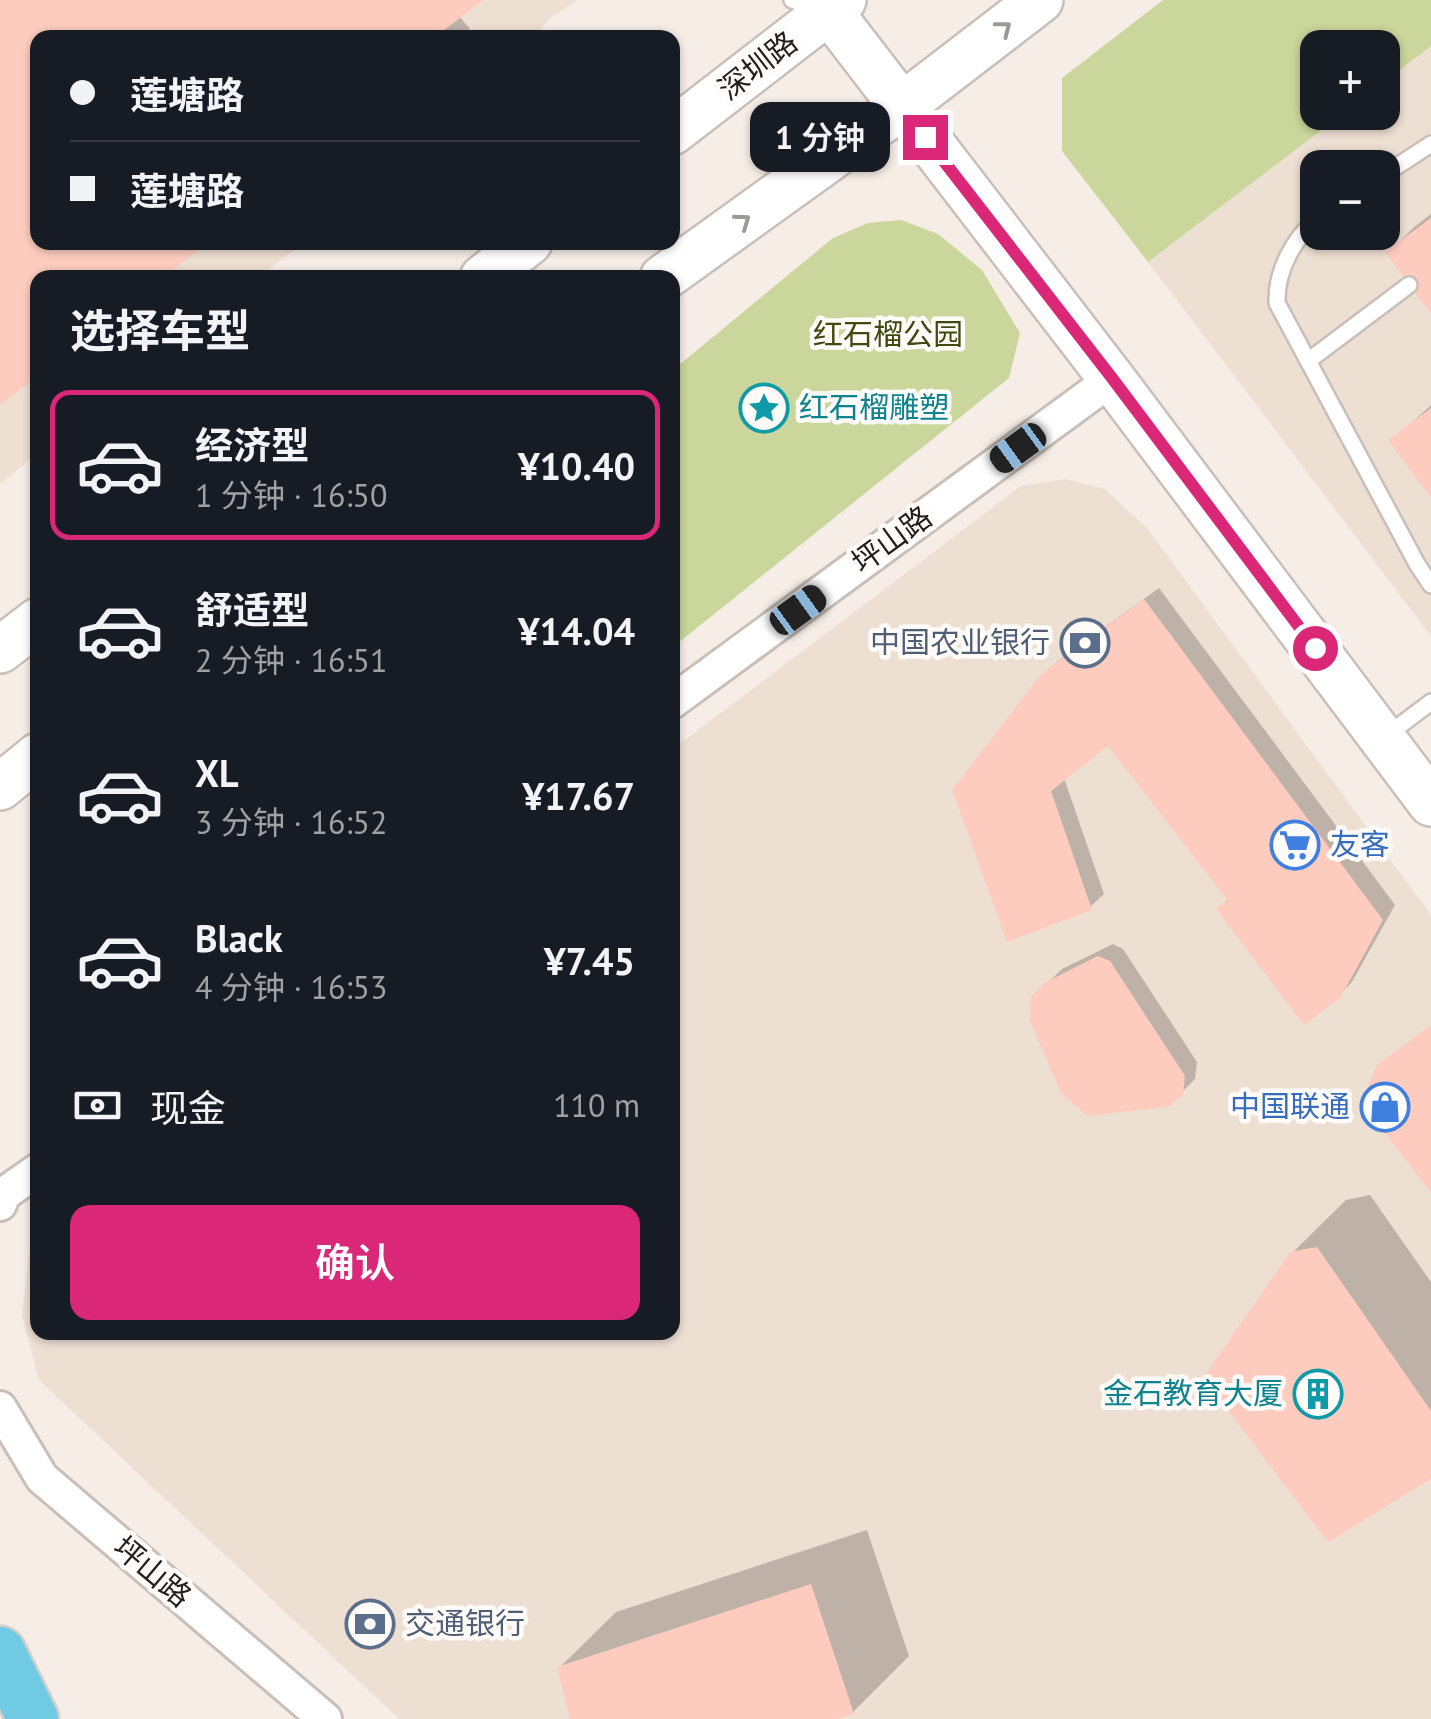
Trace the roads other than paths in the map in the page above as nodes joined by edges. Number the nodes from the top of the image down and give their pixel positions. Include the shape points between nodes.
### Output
1 (1040, 0) edge
2 (821, 4) edge
3 (902, 106) junction
4 (680, 125) edge
5 (1431, 144) edge
6 (1400, 164) edge
7 (1300, 240) edge
8 (519, 250) edge
9 (493, 270) edge
10 (675, 270) edge
11 (1409, 284) dead end
12 (1308, 362) junction
13 (1112, 378) junction
14 (1431, 585) edge
15 (30, 627) edge
16 (0, 650) edge
17 (680, 696) edge
18 (1431, 702) edge
19 (1382, 738) junction
20 (30, 763) edge
21 (0, 787) edge
22 (1431, 803) edge
23 (30, 1176) edge
24 (0, 1204) edge
25 (0, 1408) edge
26 (0, 1652) edge
27 (33, 1719) edge
28 (325, 1719) edge

3 -> 1 street
2 - 3 street
2 - 4 street, 深圳路
10 -> 3 street
3 - 13 street
5 - 6 lane
7 - 12 lane via 1282,265 1276,296
8 - 9 street
11 - 12 lane
12 - 14 lane
13 - 17 street, 坪山路
13 - 19 street
15 - 16 street
18 - 19 lane
19 - 22 street
20 - 21 street
23 - 24 street
25 - 28 street, 坪山路 via 42,1478
26 - 27 main road

